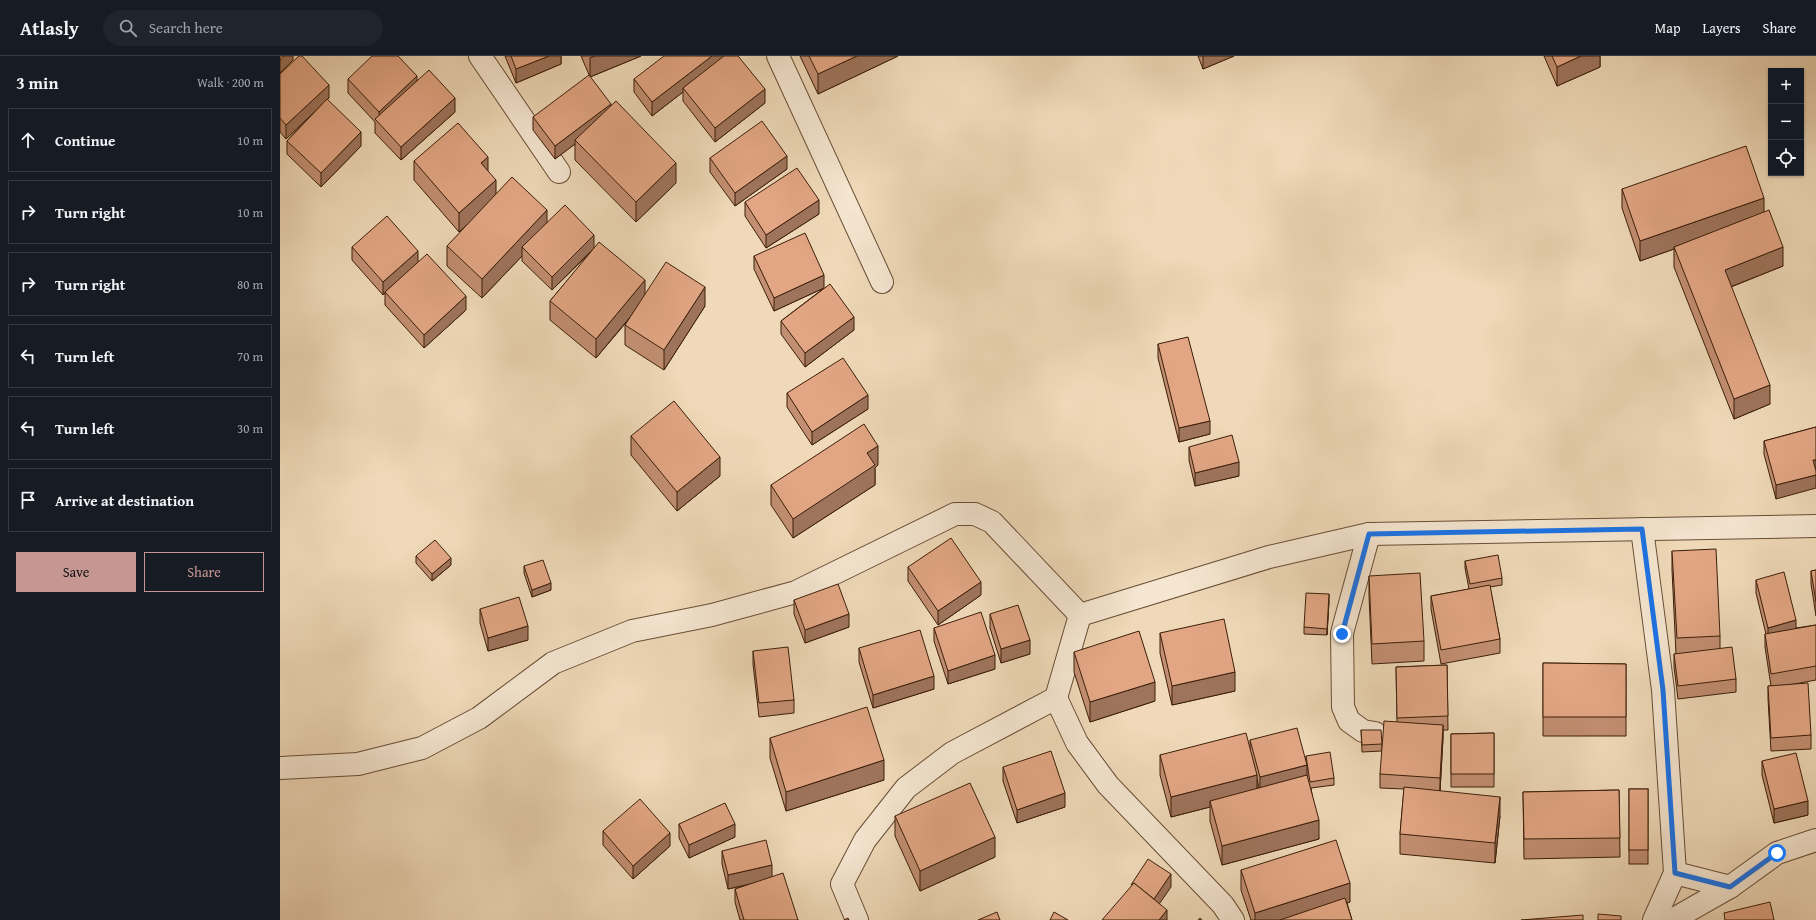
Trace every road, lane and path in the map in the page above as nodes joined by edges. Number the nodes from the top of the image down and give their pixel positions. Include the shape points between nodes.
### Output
1 (480, 56) edge
2 (778, 56) edge
3 (559, 172) dead end
4 (882, 282) dead end
5 (1816, 526) edge
6 (1642, 529) junction
7 (1369, 534) junction
8 (1080, 615) junction
9 (1056, 698) junction
10 (1375, 733) edge
11 (280, 768) edge
12 (1816, 840) edge
13 (1675, 873) junction
14 (1730, 887) junction
15 (857, 920) edge
16 (1233, 920) edge
17 (1654, 920) edge
18 (1672, 920) edge

1 - 3 street
2 - 4 street
5 - 6 street
6 - 7 street
6 - 13 street via 1663,690
7 - 8 street via 1268,557
7 - 10 street via 1342,634 1343,707 1349,721 1363,731
8 - 9 street
8 - 11 street via 992,522 975,514 955,514 796,592 712,615 632,630 553,663 479,718 422,748 358,764
9 - 15 street via 952,753 906,788 865,840 842,884
9 - 16 street via 1077,743 1108,785 1223,905
12 - 14 street via 1777,853
13 - 14 street
13 - 17 street
14 - 18 street

